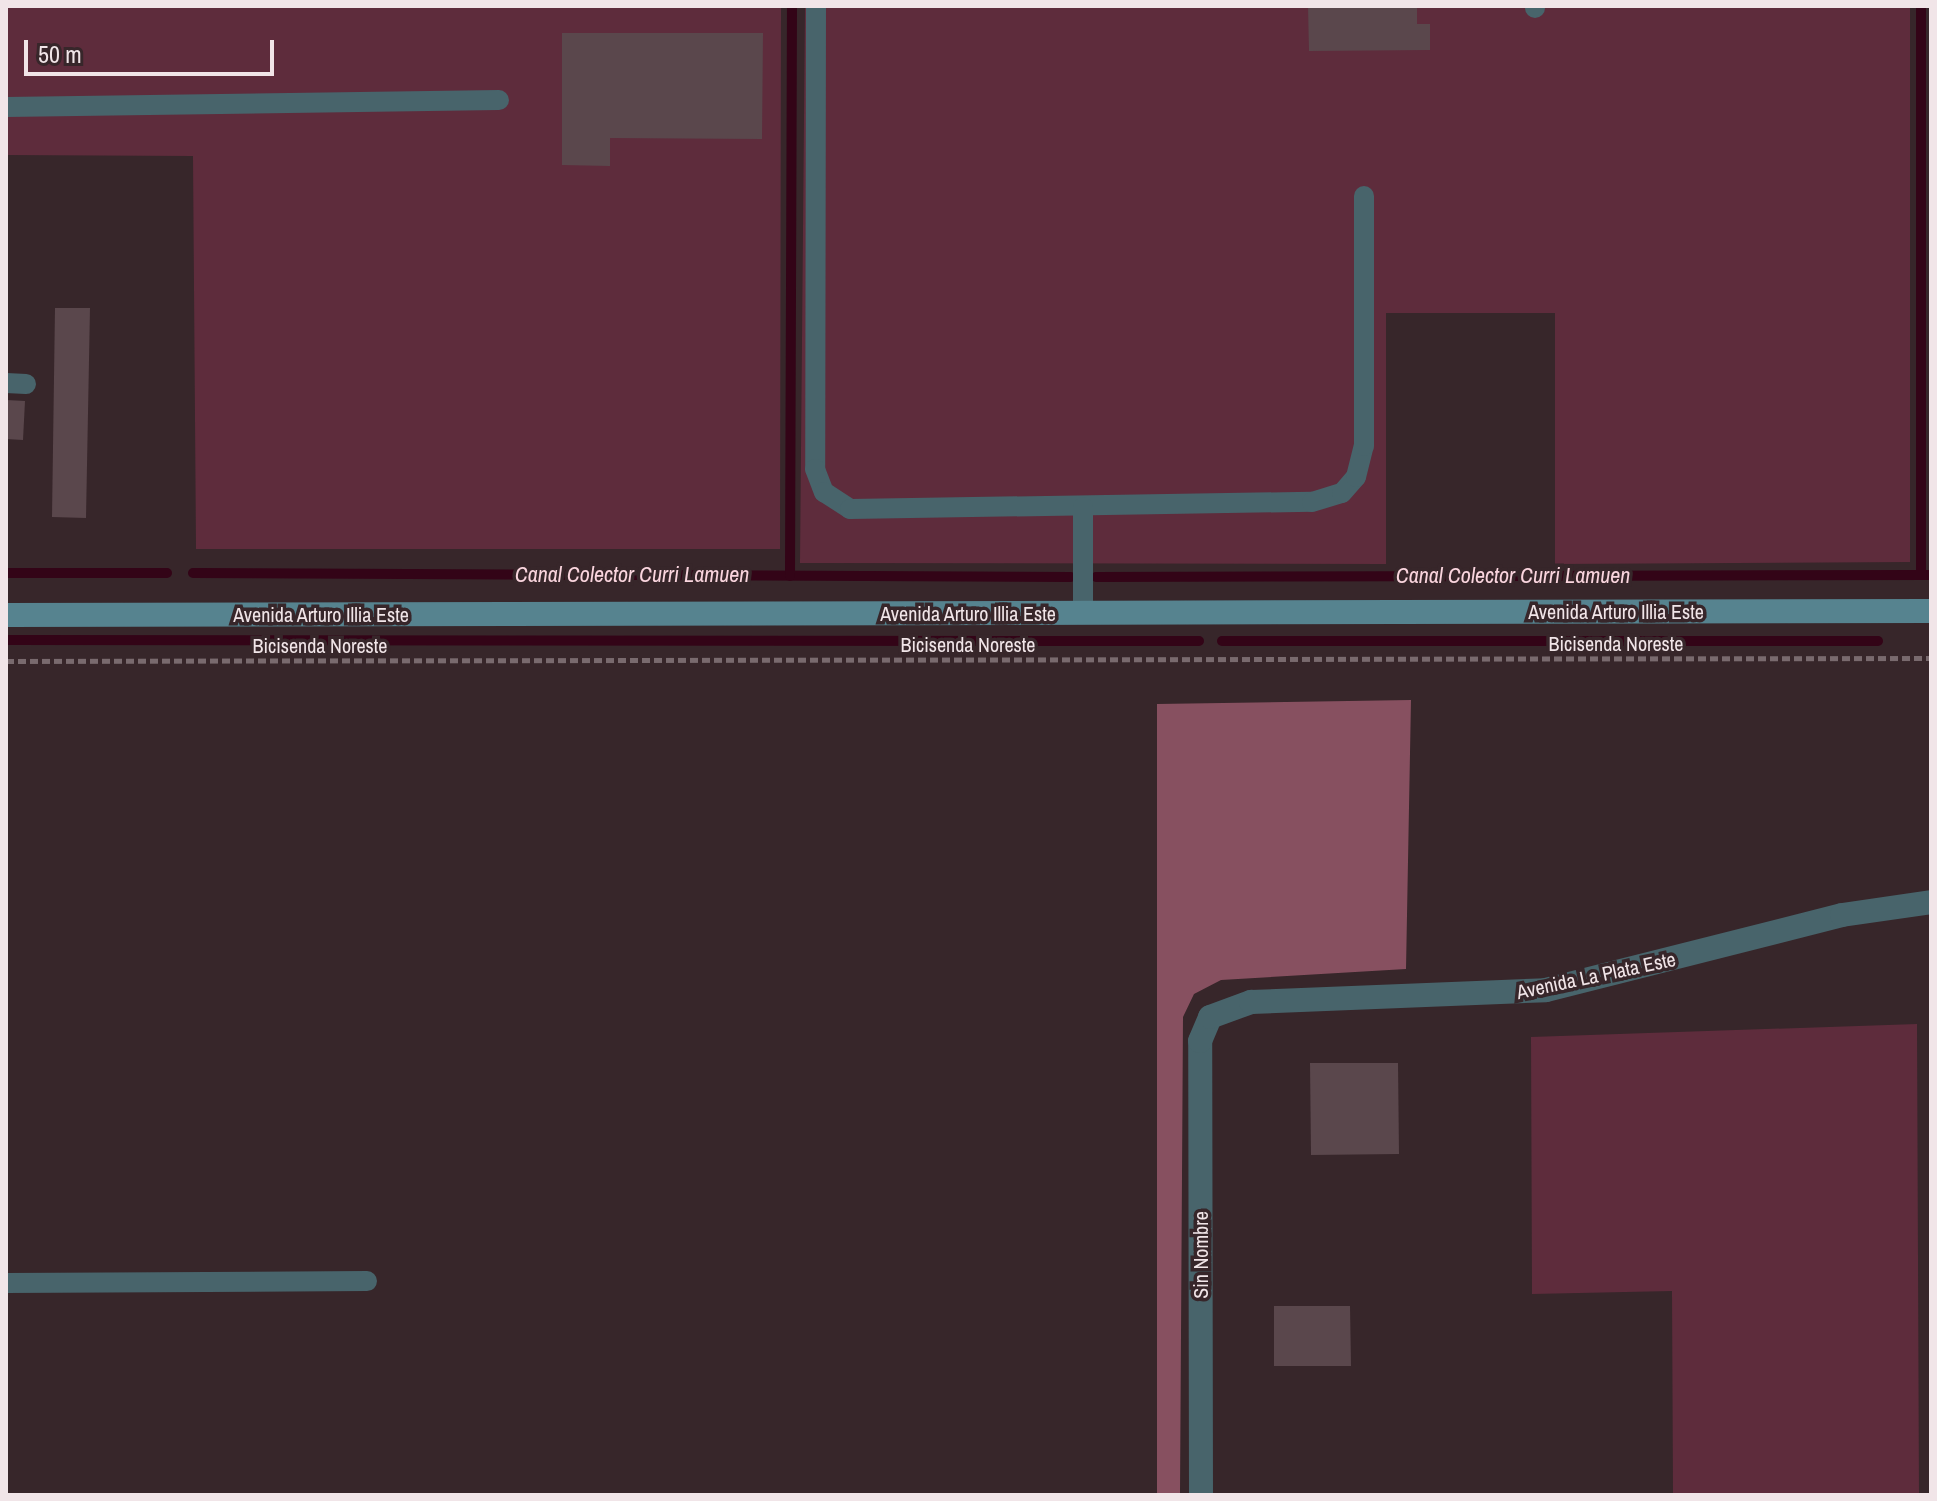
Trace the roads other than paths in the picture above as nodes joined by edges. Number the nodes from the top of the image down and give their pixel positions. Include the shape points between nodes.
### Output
1 (816, 6) edge
2 (499, 100) dead end
3 (6, 107) edge
4 (1364, 196) dead end
5 (1083, 507) junction
6 (1931, 611) edge
7 (1083, 612) junction
8 (6, 615) edge
9 (1931, 902) edge
10 (1210, 1017) joint
11 (367, 1281) dead end
12 (6, 1283) edge
13 (1201, 1495) edge

1 - 5 lane via 819,485 840,505 860,511
2 - 3 lane
4 - 5 lane via 1364,446 1351,486 1322,501
5 - 7 lane
6 - 7 main road, Avenida Arturo Illia Este
7 - 8 main road, Avenida Arturo Illia Este
9 - 10 street, Avenida La Plata Este via 1842,915 1546,990 1251,1002
10 - 13 street, Sin Nombre via 1200,1041
11 - 12 lane

